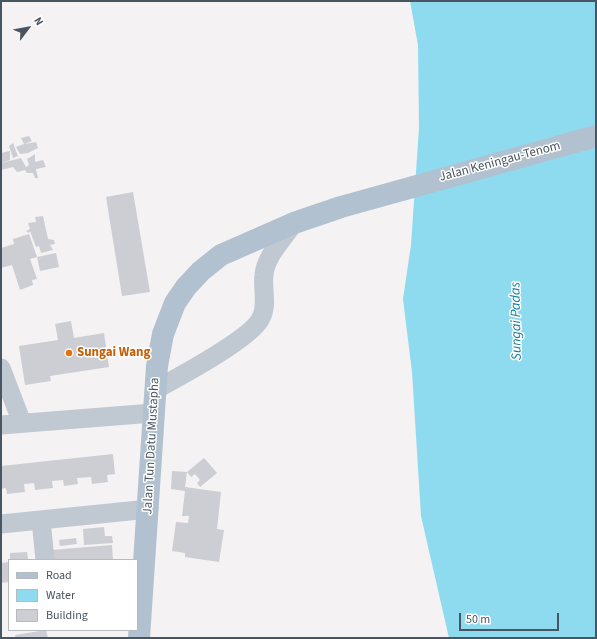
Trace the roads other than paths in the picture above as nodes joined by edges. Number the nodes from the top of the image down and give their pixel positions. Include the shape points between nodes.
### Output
1 (596, 136) edge
2 (404, 188) joint
3 (294, 223) junction
4 (1, 368) edge
5 (155, 390) junction
6 (153, 413) junction
7 (22, 423) junction
8 (1, 425) edge
9 (149, 509) junction
10 (41, 520) junction
11 (1, 524) edge
12 (45, 559) edge
13 (139, 638) edge

1 - 2 main road, Jalan Keningau-Tenom
2 - 3 main road, Jalan Tun Datu Mustapha
3 - 5 street via 267,263 264,274 263,312 257,324 224,349
3 - 5 main road, Jalan Tun Datu Mustapha via 221,255 186,287 175,303 163,334
4 - 7 street
5 - 6 main road, Jalan Tun Datu Mustapha
6 - 7 street
6 - 9 main road, Jalan Tun Datu Mustapha
7 - 8 street
9 - 10 street
9 - 13 main road, Jalan Tun Datu Mustapha
10 - 11 street
10 - 12 street

